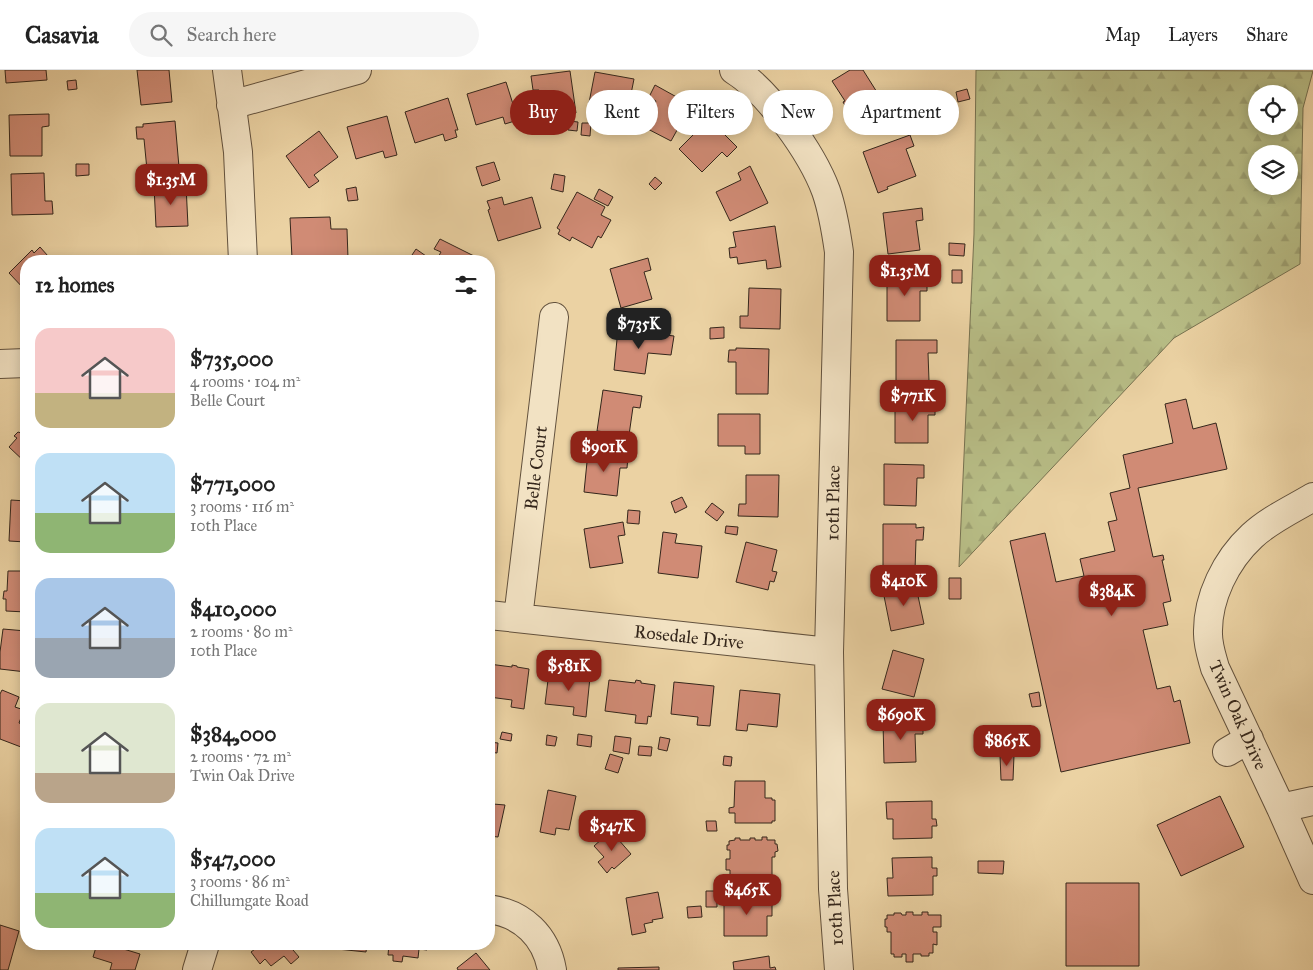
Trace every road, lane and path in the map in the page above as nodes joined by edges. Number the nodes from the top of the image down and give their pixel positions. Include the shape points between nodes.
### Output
1 (227, 70) edge
2 (358, 70) edge
3 (741, 72) edge
4 (231, 105) junction
5 (242, 255) edge
6 (554, 317) dead end
7 (0, 364) edge
8 (20, 364) edge
9 (1313, 496) edge
10 (495, 616) edge
11 (518, 618) junction
12 (829, 652) junction
13 (1313, 801) edge
14 (1281, 808) junction
15 (1313, 880) edge
16 (495, 910) edge
17 (203, 950) edge
18 (197, 970) edge
19 (552, 970) edge
20 (838, 970) edge

1 - 4 street
2 - 4 street
3 - 12 street, 10th Place via 797,137 812,164 825,190 839,252
4 - 5 street via 238,152
6 - 11 street, Belle Court
7 - 8 street
9 - 14 street, Twin Oak Drive via 1252,535 1228,564 1209,616 1210,650 1238,746
10 - 11 street, Rosedale Drive
11 - 12 street, Rosedale Drive
12 - 20 street, 10th Place via 832,889
13 - 14 street
14 - 15 street, Twin Oak Drive
16 - 19 street via 519,919 532,930 544,945
17 - 18 street

